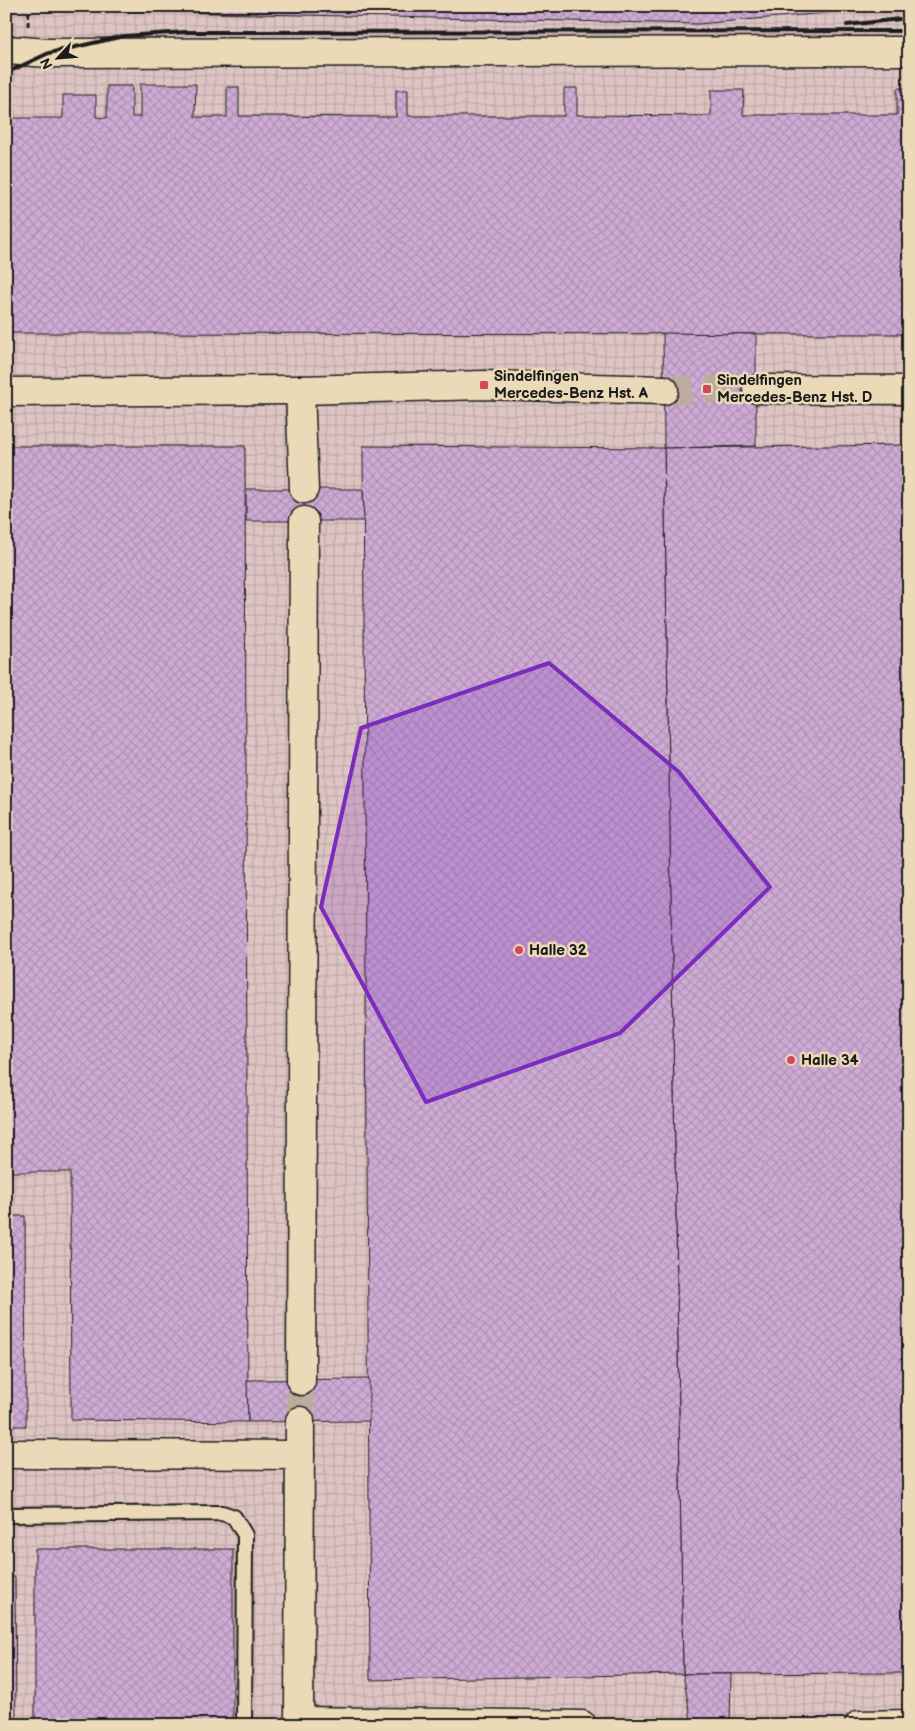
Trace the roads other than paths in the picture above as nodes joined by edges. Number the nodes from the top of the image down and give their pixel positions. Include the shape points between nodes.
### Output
1 (6, 50) edge
2 (909, 51) edge
3 (757, 389) tunnel mouth
4 (300, 390) junction
5 (664, 390) tunnel mouth
6 (909, 390) edge
7 (6, 392) edge
8 (304, 489) dead end
9 (304, 520) dead end
10 (301, 1380) tunnel mouth
11 (300, 1421) tunnel mouth
12 (6, 1454) edge
13 (300, 1455) junction
14 (6, 1515) edge
15 (300, 1723) edge
16 (909, 1724) edge
17 (244, 1725) edge
18 (582, 1725) edge
19 (859, 1725) edge

1 - 2 street via 49,53
3 - 6 street
4 - 5 street via 484,385
4 - 7 street
4 - 8 street
9 - 10 street
11 - 13 street
12 - 13 street
13 - 15 street
14 - 17 lane via 222,1513 234,1517 244,1535
15 - 18 street
16 - 19 street

